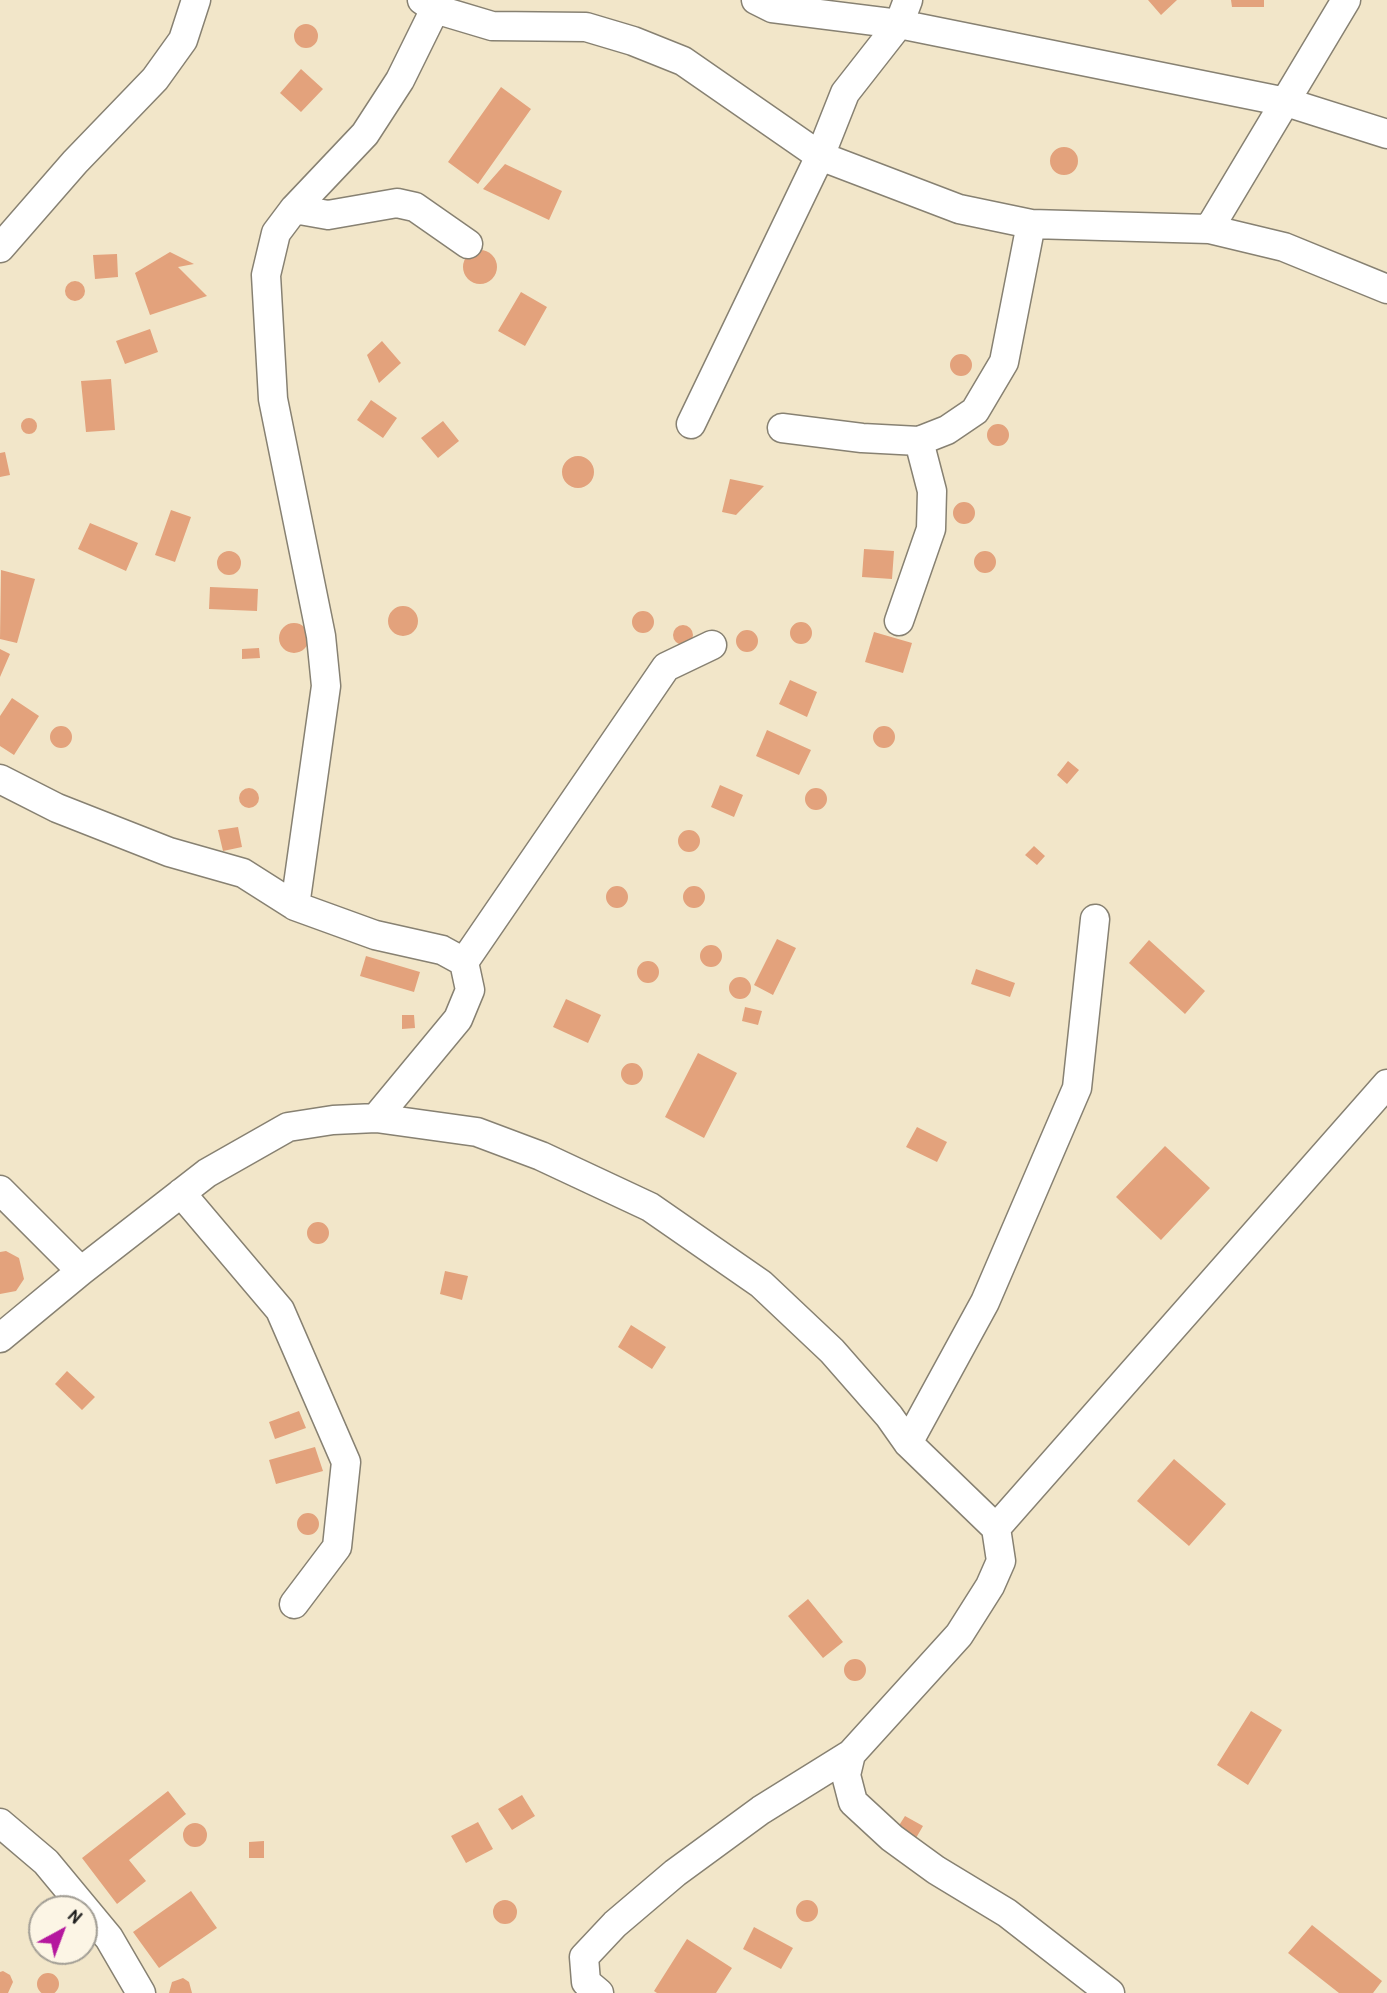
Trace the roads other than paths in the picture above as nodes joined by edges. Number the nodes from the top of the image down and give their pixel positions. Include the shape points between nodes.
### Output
1 (196, 0) edge
2 (756, 0) edge
3 (1346, 0) edge
4 (429, 5) edge
5 (904, 12) edge
6 (1286, 103) junction
7 (1387, 134) edge
8 (820, 156) junction
9 (294, 209) junction
10 (1031, 224) junction
11 (1209, 229) junction
12 (468, 244) dead end
13 (0, 248) edge
14 (1387, 289) edge
15 (691, 424) dead end
16 (782, 428) dead end
17 (919, 441) junction
18 (899, 621) dead end
19 (712, 645) dead end
20 (0, 779) edge
21 (295, 906) junction
22 (1095, 919) dead end
23 (464, 962) junction
24 (1387, 1084) edge
25 (376, 1118) junction
26 (0, 1190) edge
27 (181, 1193) junction
28 (81, 1270) junction
29 (0, 1338) edge
30 (908, 1443) junction
31 (996, 1528) junction
32 (294, 1604) dead end
33 (851, 1754) junction
34 (0, 1823) edge
35 (141, 1993) edge
36 (599, 1993) edge
37 (1110, 1993) edge

1 - 13 street via 183,40 155,79
2 - 5 street via 772,8
3 - 6 street
4 - 8 street via 492,26 586,27 633,41 682,61
4 - 9 street via 400,80 365,134
5 - 6 street
5 - 8 street via 845,93
6 - 7 street
6 - 11 street
8 - 10 street via 959,209
8 - 15 street
9 - 12 street via 328,215 397,203 415,207
9 - 21 street via 276,233 266,275 273,400 321,636 326,686
10 - 11 street
10 - 17 street via 1004,362 993,385 975,411 947,430
11 - 14 street via 1283,247
16 - 17 street
17 - 18 street via 932,491 931,529
19 - 23 street via 666,667
20 - 21 street via 57,808 169,852 243,873
21 - 23 street via 375,935 442,950
22 - 30 street via 1077,1088 985,1302
23 - 25 street via 470,989 458,1019
24 - 31 street
25 - 27 street via 288,1127
25 - 30 street via 477,1132 650,1207 761,1284 832,1351
26 - 28 street
27 - 28 street
27 - 32 street via 280,1310 346,1462 337,1547
28 - 29 street
30 - 31 street
31 - 33 street via 1001,1561 959,1635
33 - 36 street via 718,1842 615,1924 584,1957 586,1982
33 - 37 street via 846,1775 853,1802 892,1838 1007,1913
34 - 35 street via 46,1862 110,1938

